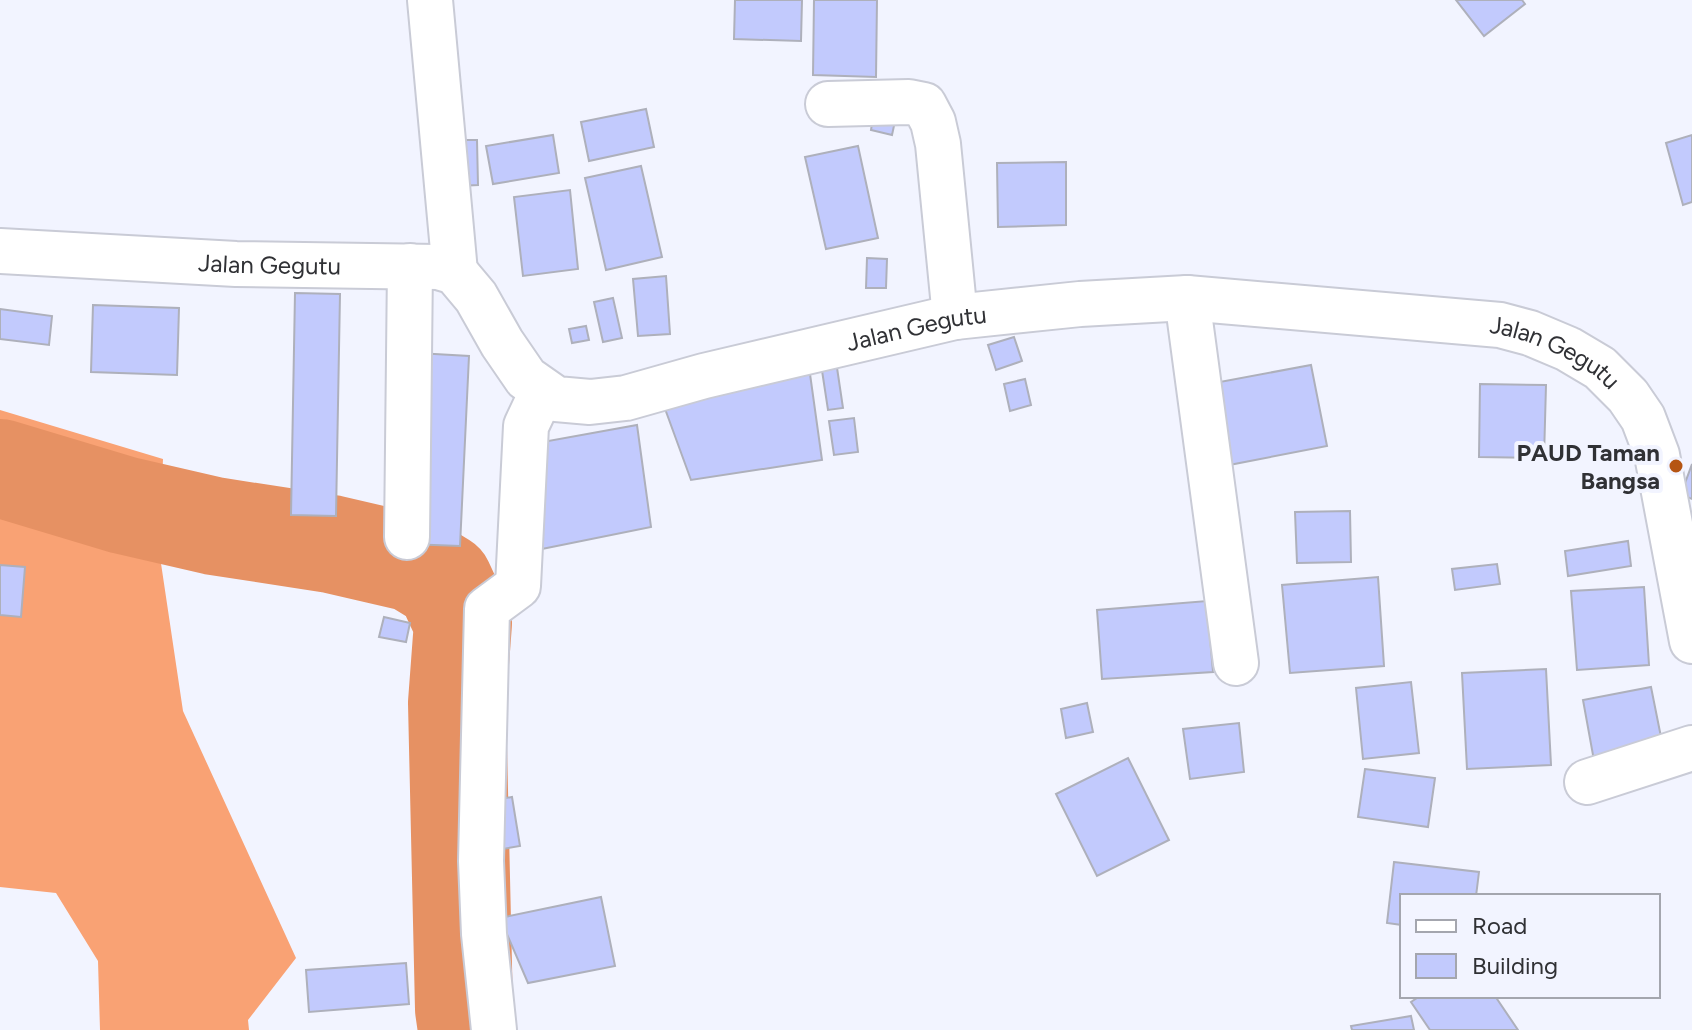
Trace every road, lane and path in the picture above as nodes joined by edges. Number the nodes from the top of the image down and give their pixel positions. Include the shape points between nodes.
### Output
1 (430, 0) edge
2 (828, 104) dead end
3 (0, 251) edge
4 (410, 266) junction
5 (455, 272) junction
6 (1187, 298) junction
7 (955, 317) junction
8 (542, 392) junction
9 (407, 537) dead end
10 (1692, 641) edge
11 (1236, 663) dead end
12 (1692, 748) edge
13 (1587, 782) dead end
14 (494, 1030) edge

1 - 5 street
2 - 7 street via 924,105 938,144
3 - 4 street, Jalan Gegutu via 236,264
4 - 5 street, Jalan Gegutu
4 - 9 street
5 - 8 street via 526,378
6 - 7 street, Jalan Gegutu
6 - 10 street, Jalan Gegutu via 1500,325 1568,349 1600,368 1643,418 1657,455
6 - 11 street
7 - 8 street, Jalan Gegutu via 626,398 590,402
8 - 14 street via 526,426 518,586 487,609 481,861
12 - 13 street

